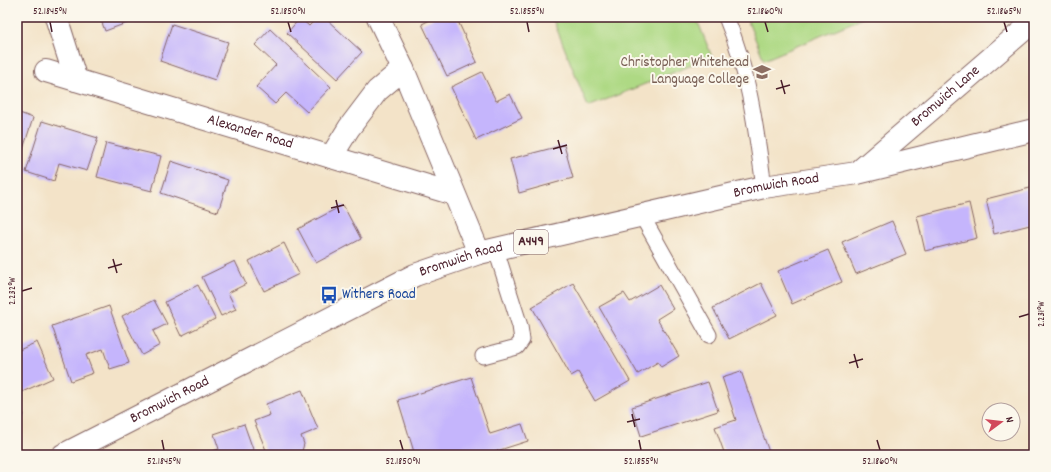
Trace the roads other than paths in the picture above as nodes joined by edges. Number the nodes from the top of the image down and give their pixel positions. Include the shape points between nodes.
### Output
1 (56, 17) edge
2 (378, 17) edge
3 (726, 17) edge
4 (1034, 21) edge
5 (403, 69) junction
6 (46, 71) dead end
7 (76, 80) junction
8 (1034, 130) edge
9 (331, 157) junction
10 (857, 173) junction
11 (764, 187) junction
12 (454, 194) junction
13 (642, 216) junction
14 (487, 252) junction
15 (709, 335) dead end
16 (483, 356) dead end
17 (63, 455) edge

1 - 7 street
2 - 5 street
3 - 11 lane via 736,41 755,119
4 - 10 street, Bromwich Lane
5 - 9 street via 377,91
5 - 12 street
6 - 7 street, Alexander Road
7 - 9 street, Alexander Road
8 - 10 street, Bromwich Road / A449
9 - 12 street, Alexander Road
10 - 11 street, Bromwich Road / A449
11 - 13 street, Bromwich Road / A449
12 - 14 street
13 - 14 street, Bromwich Road / A449
13 - 15 lane
14 - 16 lane via 520,326 522,340 517,347
14 - 17 street, Bromwich Road / A449 via 415,275

